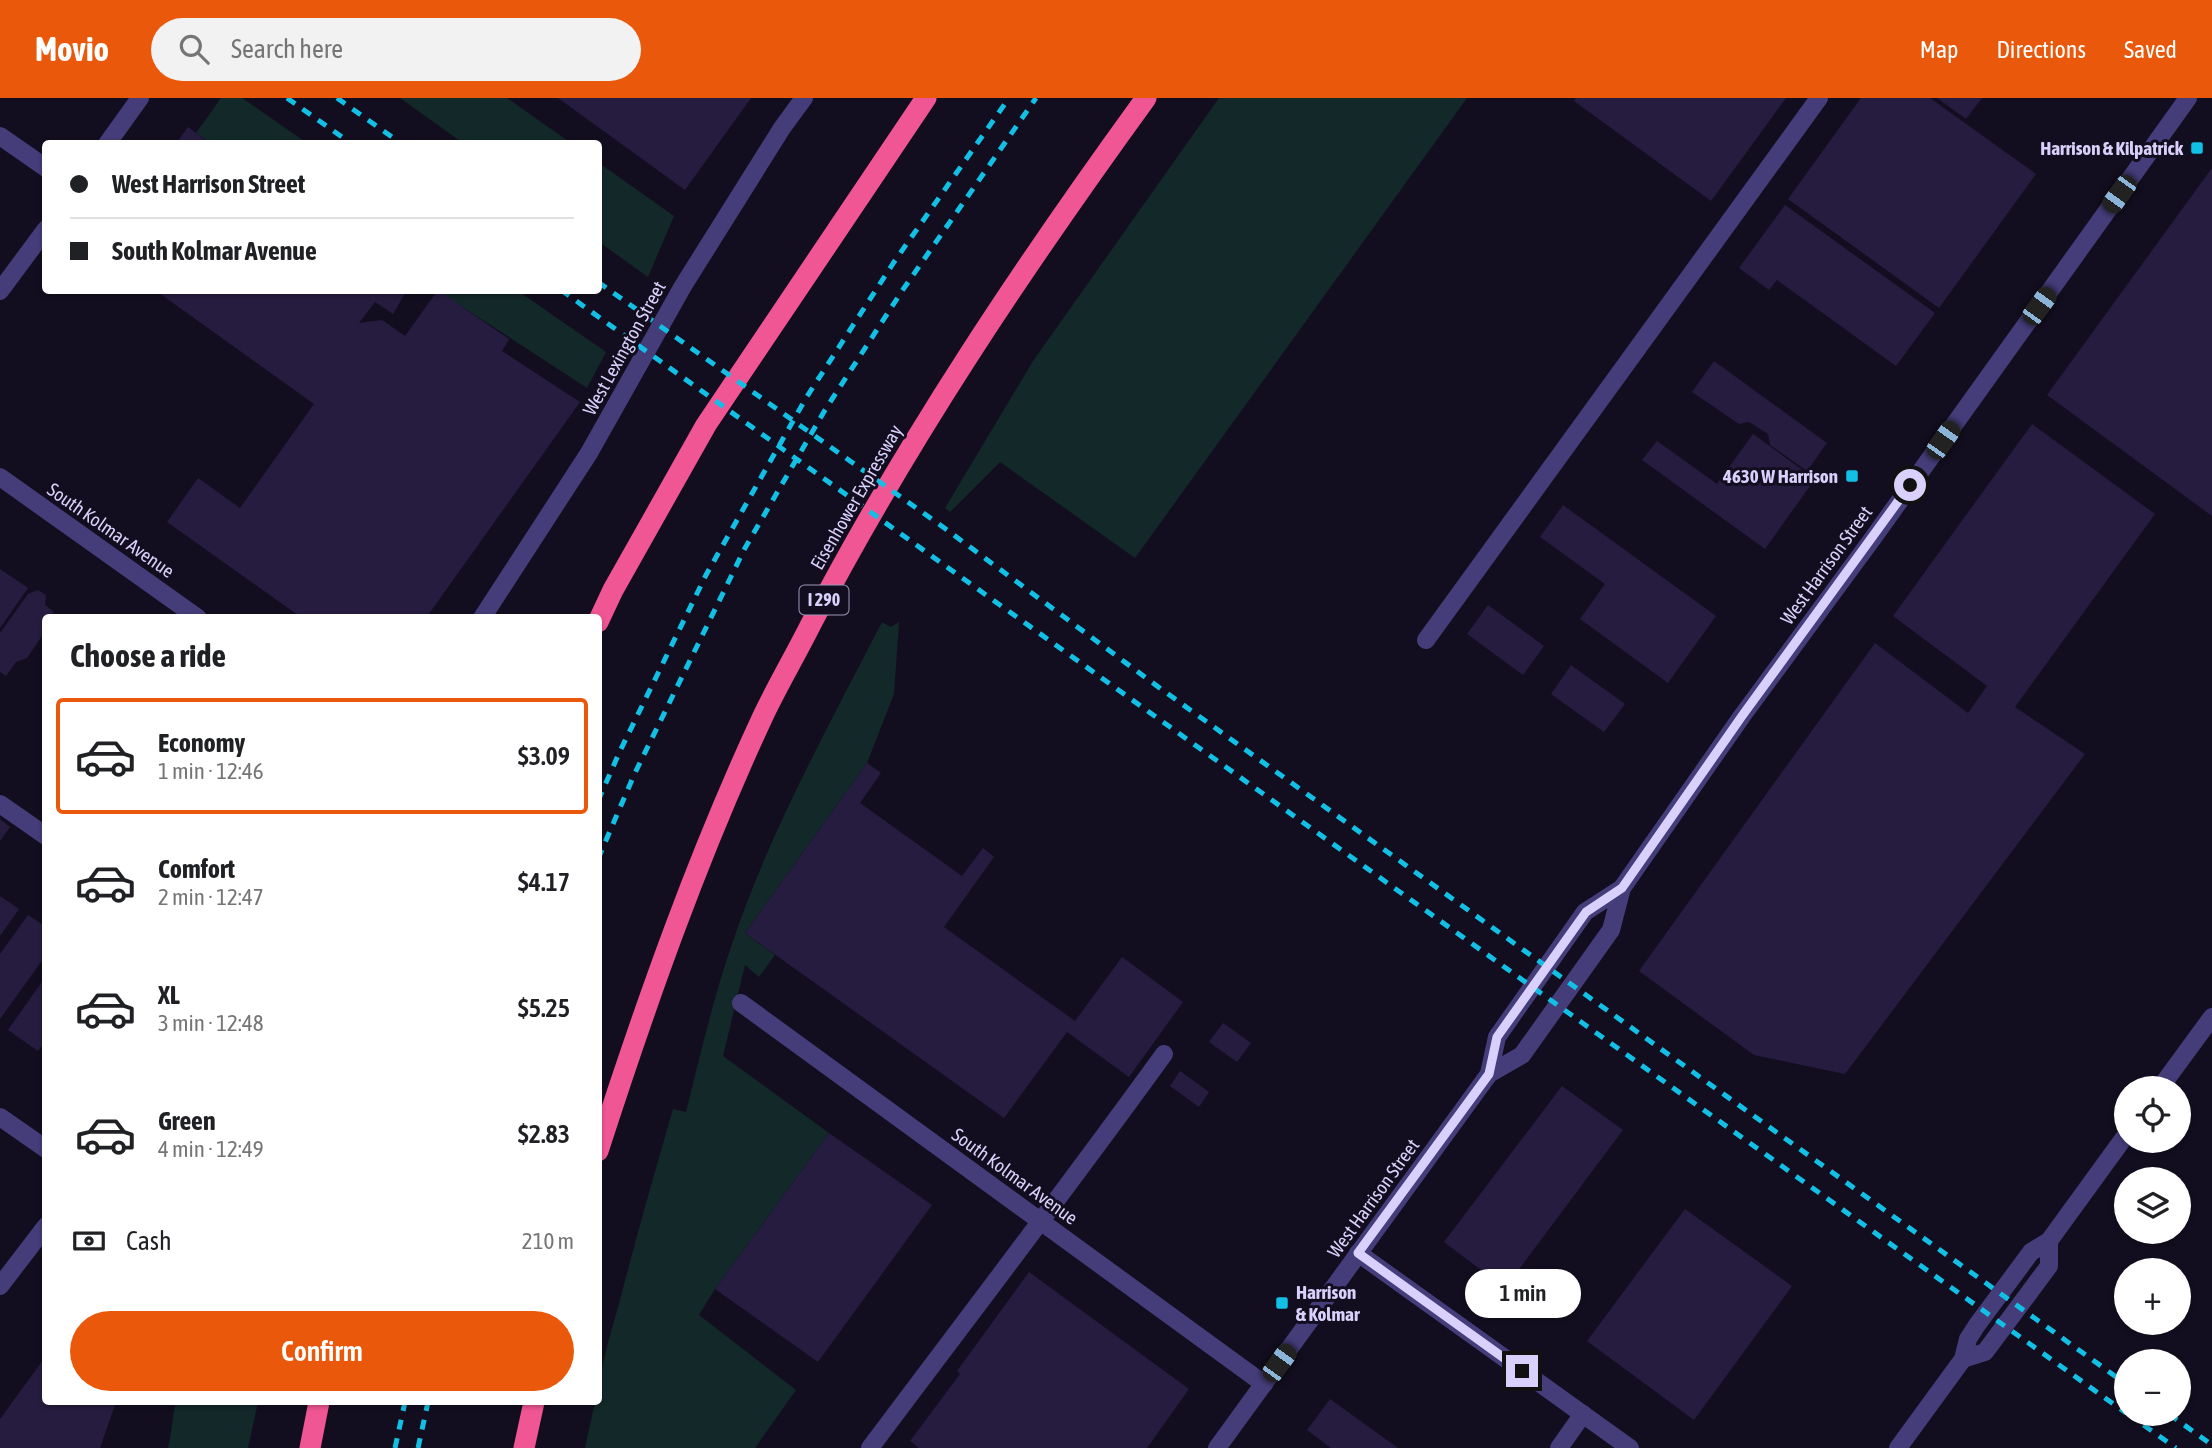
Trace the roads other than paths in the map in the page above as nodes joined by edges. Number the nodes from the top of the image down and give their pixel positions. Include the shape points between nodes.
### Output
1 (140, 98) edge
2 (804, 98) edge
3 (926, 98) edge
4 (1146, 98) edge
5 (1819, 98) edge
6 (2188, 98) edge
7 (0, 136) edge
8 (110, 140) edge
9 (42, 166) edge
10 (42, 234) edge
11 (0, 292) edge
12 (0, 477) edge
13 (192, 614) edge
14 (485, 614) edge
15 (602, 614) edge
16 (1426, 640) dead end
17 (0, 804) edge
18 (42, 833) edge
19 (1622, 888) junction
20 (741, 1003) dead end
21 (2212, 1017) edge
22 (1164, 1054) dead end
23 (1489, 1074) junction
24 (2169, 1076) edge
25 (0, 1117) edge
26 (602, 1139) edge
27 (42, 1146) edge
28 (2114, 1152) edge
29 (1040, 1220) junction
30 (42, 1231) edge
31 (1358, 1253) junction
32 (0, 1286) edge
33 (1264, 1384) junction
34 (318, 1405) edge
35 (533, 1405) edge
36 (1583, 1414) junction
37 (310, 1448) edge
38 (524, 1448) edge
39 (870, 1448) edge
40 (1217, 1448) edge
41 (1559, 1448) edge
42 (1630, 1448) edge
43 (1898, 1448) edge

1 - 8 street
2 - 14 street, West Lexington Street via 683,286 589,453
3 - 15 highway via 706,425
4 - 26 highway, Eisenhower Expressway / I 290 via 951,379 846,558 764,713 679,914
5 - 16 street
6 - 19 street, West Harrison Street
7 - 9 street
10 - 11 street
12 - 13 street, South Kolmar Avenue
17 - 18 street
19 - 23 street, West Harrison Street via 1586,912 1497,1037
19 - 23 street, West Harrison Street via 1611,930 1530,1045 1522,1055
20 - 29 street, South Kolmar Avenue
21 - 24 street
22 - 29 street
23 - 31 street, West Harrison Street
25 - 27 street
28 - 43 street via 2049,1241 2031,1252 1977,1325 1963,1359
29 - 33 street, South Kolmar Avenue
29 - 39 street
30 - 32 street
31 - 33 street, West Harrison Street
31 - 36 street
33 - 40 street, West Harrison Street
34 - 37 highway
35 - 38 highway
36 - 41 street
36 - 42 street

